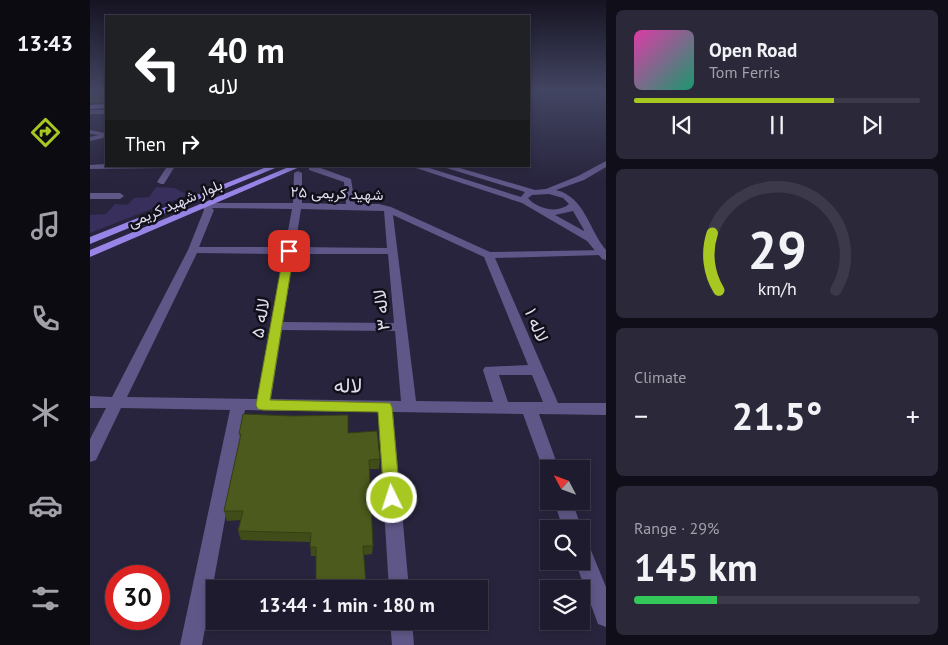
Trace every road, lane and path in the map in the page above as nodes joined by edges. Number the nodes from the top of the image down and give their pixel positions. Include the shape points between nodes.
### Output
1 (90, 132) edge
2 (104, 134) edge
3 (90, 139) edge
4 (606, 163) edge
5 (90, 167) edge
6 (105, 167) edge
7 (170, 167) edge
8 (274, 167) edge
9 (417, 167) edge
10 (448, 167) edge
11 (312, 168) dead end
12 (298, 170) edge
13 (581, 178) junction
14 (161, 182) dead end
15 (537, 191) junction
16 (90, 196) edge
17 (120, 196) dead end
18 (525, 201) junction
19 (573, 203) junction
20 (206, 205) junction
21 (296, 206) junction
22 (351, 206) junction
23 (388, 209) junction
24 (538, 209) junction
25 (592, 239) junction
26 (90, 241) edge
27 (193, 250) junction
28 (289, 251) junction
29 (392, 251) junction
30 (90, 254) edge
31 (488, 255) junction
32 (603, 255) edge
33 (276, 326) junction
34 (400, 326) junction
35 (537, 370) junction
36 (90, 402) edge
37 (116, 403) junction
38 (238, 405) junction
39 (263, 405) junction
40 (385, 407) junction
41 (408, 407) junction
42 (502, 408) junction
43 (529, 408) junction
44 (553, 409) junction
45 (606, 409) edge
46 (90, 455) edge
47 (548, 460) edge
48 (589, 570) edge
49 (398, 580) edge
50 (606, 616) edge
51 (402, 630) edge
52 (191, 645) edge
53 (403, 645) edge

1 - 2 street
2 - 3 street
4 - 13 street
5 - 6 street
7 - 14 street
8 - 26 main road, بلوار شهید کریمی
9 - 18 street
10 - 15 street
11 - 22 street via 348,181
12 - 20 main road, بلوار شهید کریمی
12 - 21 street, لاله ۵
13 - 15 street
13 - 19 street
15 - 18 street via 526,195
15 - 19 street via 558,194
16 - 17 street
18 - 24 street
19 - 24 street via 572,208 561,212
19 - 25 street
20 - 21 street, شهید کریمی ۲۵
20 - 27 street via 210,210
20 - 30 main road, بلوار شهید کریمی
21 - 22 street, شهید کریمی ۲۵
21 - 28 street, لاله ۵
22 - 23 street, شهید کریمی ۲۵
23 - 29 street, لاله ۳
23 - 31 street, شهید کریمی ۲۵
24 - 25 street
25 - 32 street
27 - 28 street
27 - 37 street
28 - 29 street
28 - 33 street, لاله ۵
29 - 34 street, لاله ۳
31 - 32 street
31 - 35 street, لاله ۱
33 - 34 street
33 - 39 street, لاله ۵
34 - 41 street, لاله ۳
35 - 42 street via 490,370
35 - 44 street, لاله ۱
36 - 37 street, لاله
37 - 38 street, لاله
37 - 46 street
38 - 39 street, لاله
38 - 52 street
39 - 40 street, لاله
40 - 41 street, لاله
40 - 49 street
41 - 42 street, لاله
42 - 43 street, لاله
43 - 44 street, لاله
43 - 47 street
44 - 45 street, لاله
48 - 50 street
51 - 53 street

